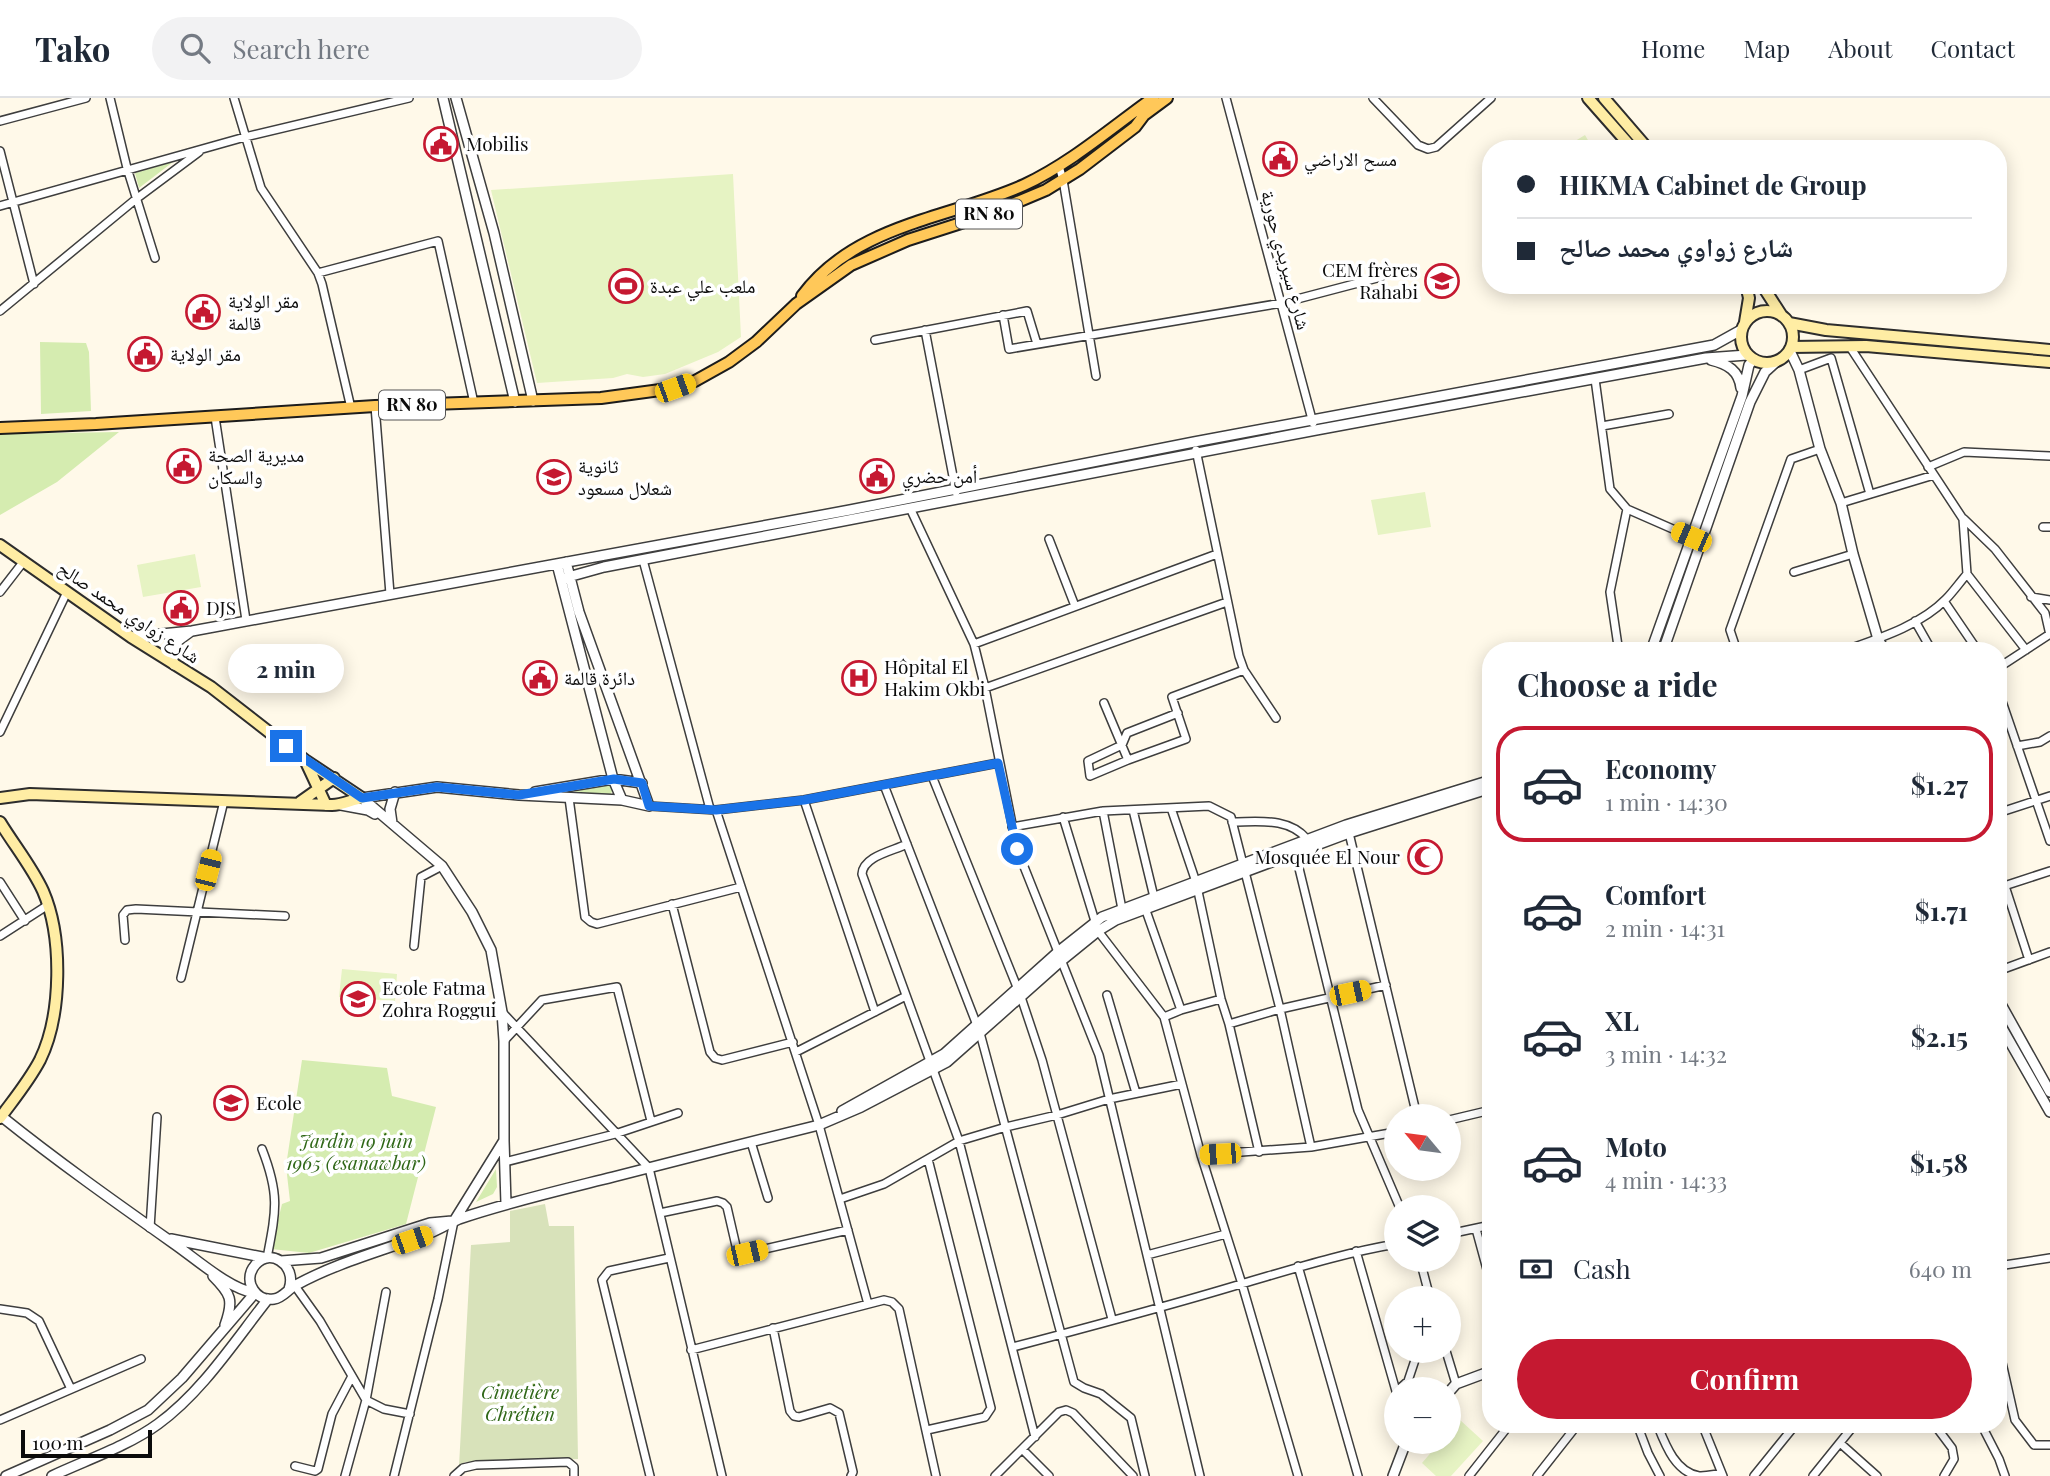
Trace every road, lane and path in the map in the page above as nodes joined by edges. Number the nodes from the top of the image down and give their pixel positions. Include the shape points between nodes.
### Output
1 (86, 98) edge
2 (110, 98) edge
3 (234, 98) edge
4 (409, 98) edge
5 (443, 98) edge
6 (456, 98) edge
7 (1153, 98) edge
8 (1167, 98) edge
9 (1226, 98) edge
10 (1373, 98) edge
11 (1477, 98) edge
12 (1491, 98) edge
13 (1588, 98) edge
14 (1604, 98) edge
15 (1484, 105) junction
16 (0, 121) edge
17 (245, 136) junction
18 (1625, 140) edge
19 (1640, 140) edge
20 (203, 149) junction
21 (0, 151) edge
22 (1059, 166) junction
23 (127, 168) junction
24 (1063, 180) junction
25 (136, 199) junction
26 (13, 202) junction
27 (0, 206) edge
28 (155, 258) dead end
29 (318, 273) junction
30 (1381, 277) dead end
31 (34, 284) junction
32 (1748, 294) edge
33 (1768, 294) edge
34 (1282, 303) junction
35 (796, 304) junction
36 (0, 311) edge
37 (1003, 315) junction
38 (1786, 319) junction
39 (1743, 326) junction
40 (925, 330) junction
41 (1090, 335) junction
42 (875, 340) dead end
43 (1037, 344) junction
44 (1850, 347) junction
45 (1790, 349) junction
46 (2050, 350) edge
47 (1750, 357) junction
48 (1706, 358) junction
49 (1776, 362) junction
50 (2050, 362) edge
51 (1799, 370) junction
52 (1096, 376) dead end
53 (1595, 379) junction
54 (1742, 396) junction
55 (533, 401) junction
56 (515, 402) junction
57 (474, 403) junction
58 (375, 406) junction
59 (351, 408) junction
60 (1669, 414) dead end
61 (215, 417) junction
62 (1311, 420) junction
63 (1602, 426) junction
64 (0, 428) edge
65 (1316, 430) junction
66 (1194, 442) junction
67 (1820, 449) junction
68 (1196, 453) junction
69 (2050, 456) edge
70 (1928, 467) junction
71 (1934, 475) junction
72 (955, 487) junction
73 (1870, 494) junction
74 (959, 499) junction
75 (1841, 503) junction
76 (910, 508) junction
77 (1627, 509) junction
78 (1964, 519) junction
79 (1691, 537) junction
80 (1049, 539) dead end
81 (0, 545) edge
82 (1217, 554) junction
83 (1853, 554) junction
84 (643, 560) junction
85 (24, 561) junction
86 (561, 563) junction
87 (1794, 572) dead end
88 (1967, 574) junction
89 (565, 578) junction
90 (0, 592) edge
91 (67, 592) junction
92 (390, 594) junction
93 (2031, 597) junction
94 (2050, 600) edge
95 (1944, 601) junction
96 (1227, 603) junction
97 (1075, 606) junction
98 (246, 620) junction
99 (1915, 621) junction
100 (191, 631) junction
101 (2050, 634) edge
102 (131, 638) junction
103 (1878, 639) junction
104 (1617, 642) edge
105 (1654, 642) edge
106 (1666, 642) edge
107 (1734, 642) edge
108 (1869, 642) edge
109 (1880, 642) edge
110 (1927, 642) edge
111 (1972, 642) edge
112 (974, 644) junction
113 (2026, 650) junction
114 (2007, 662) edge
115 (175, 666) junction
116 (1244, 670) junction
117 (985, 688) junction
118 (1104, 703) dead end
119 (1178, 713) junction
120 (2007, 717) edge
121 (1276, 718) dead end
122 (0, 732) edge
123 (2050, 736) edge
124 (1122, 745) junction
125 (2017, 746) junction
126 (305, 760) junction
127 (1128, 760) junction
128 (998, 763) junction
129 (932, 776) junction
130 (334, 778) junction
131 (614, 779) junction
132 (642, 783) junction
133 (1482, 783) edge
134 (884, 785) junction
135 (317, 789) junction
136 (1482, 791) edge
137 (395, 793) junction
138 (519, 795) junction
139 (2050, 796) edge
140 (0, 798) edge
141 (362, 798) junction
142 (569, 798) junction
143 (622, 800) junction
144 (804, 800) junction
145 (2036, 800) junction
146 (225, 802) junction
147 (300, 802) junction
148 (326, 805) junction
149 (341, 805) junction
150 (649, 806) junction
151 (1171, 808) junction
152 (713, 810) junction
153 (1133, 810) junction
154 (2007, 810) edge
155 (1103, 811) junction
156 (1063, 817) junction
157 (0, 822) edge
158 (1232, 822) junction
159 (392, 823) junction
160 (1012, 827) junction
161 (1349, 833) junction
162 (1307, 839) junction
163 (2050, 841) edge
164 (907, 844) junction
165 (1295, 852) junction
166 (442, 866) junction
167 (1243, 868) junction
168 (2050, 871) edge
169 (0, 883) edge
170 (2007, 885) edge
171 (1196, 886) junction
172 (741, 887) junction
173 (1154, 897) junction
174 (2007, 901) edge
175 (672, 904) junction
176 (1144, 904) junction
177 (48, 905) junction
178 (1122, 909) junction
179 (198, 912) junction
180 (285, 916) dead end
181 (25, 921) junction
182 (1096, 927) junction
183 (0, 936) edge
184 (125, 940) dead end
185 (414, 946) dead end
186 (2050, 951) edge
187 (1060, 956) junction
188 (2029, 960) junction
189 (2007, 968) edge
190 (181, 978) dead end
191 (1386, 985) junction
192 (1019, 993) junction
193 (1107, 995) dead end
194 (906, 996) junction
195 (1332, 997) junction
196 (1221, 999) junction
197 (1280, 1009) junction
198 (1181, 1010) junction
199 (502, 1012) junction
200 (875, 1012) junction
201 (2007, 1015) edge
202 (1164, 1017) junction
203 (1229, 1024) junction
204 (516, 1026) junction
205 (979, 1029) junction
206 (2007, 1037) edge
207 (504, 1041) junction
208 (793, 1042) junction
209 (796, 1052) junction
210 (931, 1066) junction
211 (1182, 1084) junction
212 (2050, 1092) edge
213 (1136, 1093) junction
214 (1109, 1099) junction
215 (1414, 1104) edge
216 (1482, 1112) edge
217 (2050, 1112) edge
218 (678, 1113) dead end
219 (1057, 1115) junction
220 (0, 1116) edge
221 (157, 1117) dead end
222 (1461, 1117) edge
223 (651, 1121) junction
224 (819, 1125) junction
225 (1006, 1127) junction
226 (615, 1134) junction
227 (1384, 1135) edge
228 (1368, 1138) junction
229 (504, 1141) junction
230 (959, 1141) junction
231 (751, 1142) junction
232 (1311, 1147) junction
233 (262, 1149) dead end
234 (1259, 1152) junction
235 (1201, 1155) junction
236 (928, 1159) junction
237 (505, 1162) junction
238 (649, 1168) junction
239 (1394, 1195) edge
240 (768, 1198) dead end
241 (840, 1199) junction
242 (506, 1204) junction
243 (660, 1213) junction
244 (454, 1221) junction
245 (1482, 1227) edge
246 (150, 1228) junction
247 (1476, 1229) junction
248 (848, 1230) junction
249 (1461, 1232) edge
250 (1226, 1234) junction
251 (166, 1238) junction
252 (1384, 1246) edge
253 (1356, 1251) junction
254 (1482, 1251) edge
255 (1147, 1255) junction
256 (267, 1258) junction
257 (669, 1258) junction
258 (2050, 1258) edge
259 (197, 1260) junction
260 (281, 1261) junction
261 (2007, 1265) edge
262 (1298, 1266) junction
263 (1242, 1284) junction
264 (292, 1287) junction
265 (386, 1292) dead end
266 (255, 1293) junction
267 (268, 1300) junction
268 (869, 1304) junction
269 (1160, 1307) junction
270 (0, 1309) edge
271 (1112, 1319) junction
272 (773, 1328) junction
273 (223, 1330) junction
274 (1060, 1334) junction
275 (1013, 1347) junction
276 (691, 1350) junction
277 (141, 1359) dead end
278 (1482, 1375) edge
279 (1393, 1377) edge
280 (351, 1378) junction
281 (1461, 1384) edge
282 (2007, 1385) edge
283 (71, 1389) junction
284 (366, 1400) junction
285 (410, 1414) junction
286 (0, 1420) edge
287 (927, 1430) junction
288 (1503, 1433) edge
289 (1571, 1433) edge
290 (1640, 1433) edge
291 (1661, 1433) edge
292 (1706, 1433) edge
293 (1789, 1433) edge
294 (1848, 1433) edge
295 (1941, 1433) edge
296 (1986, 1433) edge
297 (1035, 1437) junction
298 (1840, 1443) junction
299 (2050, 1445) edge
300 (1022, 1449) junction
301 (1401, 1454) edge
302 (295, 1466) dead end
303 (1140, 1475) edge
304 (1723, 1475) edge
305 (1875, 1475) edge
306 (6, 1476) edge
307 (52, 1476) edge
308 (345, 1476) edge
309 (394, 1476) edge
310 (454, 1476) edge
311 (574, 1476) edge
312 (650, 1476) edge
313 (722, 1476) edge
314 (851, 1476) edge
315 (936, 1476) edge
316 (995, 1476) edge
317 (1049, 1476) edge
318 (1200, 1476) edge
319 (1298, 1476) edge
320 (1358, 1476) edge
321 (1393, 1476) edge
322 (1469, 1476) edge
323 (1537, 1476) edge
324 (1660, 1476) edge
325 (1755, 1476) edge
326 (1813, 1476) edge
327 (1944, 1476) edge
328 (2005, 1476) edge

1 - 16 street
2 - 23 street
3 - 17 street
4 - 17 street
5 - 56 street
6 - 55 street via 494,233
7 - 22 main road, RN 80
8 - 24 main road, RN 80
9 - 34 street, شارع سيريدي حورية
10 - 15 street via 1418,145 1428,149
11 - 15 street
12 - 15 street
13 - 18 main road
14 - 19 main road
17 - 20 street
17 - 29 street via 261,188
20 - 23 street
20 - 25 street
21 - 26 street
22 - 24 street
22 - 35 main road, RN 80 via 1002,194 874,238 814,279
23 - 25 street
23 - 26 street
24 - 35 main road, RN 80 via 1009,207 866,258
24 - 41 street
25 - 28 street
25 - 31 street
26 - 27 street
26 - 31 street
29 - 57 street via 438,240
29 - 59 street
30 - 34 street
31 - 36 street
32 - 39 main road
33 - 38 main road
34 - 41 street
34 - 62 street, شارع سيريدي حورية
35 - 55 main road, RN 80 via 729,362 685,385 632,395
37 - 40 street
37 - 43 street via 1027,311
37 - 43 street via 1009,349
38 - 39 main road via 1763,311
38 - 45 main road via 1793,332
38 - 46 main road via 1826,330
39 - 47 main road via 1741,342
39 - 62 street via 1714,345
40 - 42 street
40 - 72 street
41 - 43 street
41 - 52 street
44 - 45 main road
44 - 50 main road
44 - 70 street
45 - 49 main road
45 - 51 street
47 - 48 street
47 - 49 main road via 1759,363
47 - 54 street
48 - 53 street
48 - 54 street via 1738,375
49 - 106 street via 1765,372 1750,402
51 - 67 street
51 - 73 street via 1831,358
53 - 63 street
53 - 65 street
54 - 79 street
55 - 56 main road, RN 80
56 - 57 main road, RN 80
57 - 58 main road, RN 80
58 - 59 main road, RN 80
58 - 92 street
59 - 61 main road, RN 80
60 - 63 street
61 - 64 main road, RN 80
61 - 98 street
62 - 65 street, شارع سيريدي حورية
62 - 66 street
63 - 77 street via 1610,489
65 - 68 street
66 - 68 street
66 - 72 street
67 - 75 street
67 - 107 street via 1791,459 1730,630
68 - 74 street
68 - 82 street
69 - 70 street via 1964,452
70 - 71 street
71 - 73 street
71 - 78 street
72 - 74 street
72 - 86 street
73 - 75 street
74 - 76 street
75 - 83 street
76 - 84 street
76 - 112 street
77 - 79 street
77 - 104 street via 1610,592
78 - 88 street
78 - 93 street via 1995,549
79 - 105 street
80 - 97 street
81 - 85 main road, شارع زواوي محمد صالح
82 - 96 street
82 - 97 street
83 - 87 street
83 - 103 street
84 - 89 street
84 - 152 street
85 - 90 street
85 - 91 main road, شارع زواوي محمد صالح
86 - 89 street
86 - 92 street
88 - 95 street
88 - 113 street
89 - 131 street
89 - 132 street
91 - 102 main road, شارع زواوي محمد صالح
91 - 122 street
92 - 98 street
93 - 94 street
93 - 101 street via 2045,613
95 - 99 street
95 - 111 street
96 - 116 street
96 - 117 street
97 - 112 street
98 - 100 street
99 - 103 street
99 - 110 street
100 - 102 street
100 - 115 street via 171,651
101 - 113 street
102 - 115 main road, شارع زواوي محمد صالح
103 - 108 street
103 - 109 street
112 - 117 street
113 - 114 street
115 - 126 main road, شارع زواوي محمد صالح via 211,687
116 - 119 street via 1172,697
116 - 121 street
117 - 128 street
118 - 124 street
119 - 124 street via 1127,733
119 - 127 street via 1186,739
120 - 125 street
123 - 125 street
124 - 127 street
124 - 127 street via 1088,761 1090,776
125 - 145 street
126 - 130 main road, شارع زواوي محمد صالح
126 - 135 main road, شارع زواوي محمد صالح
128 - 129 street
128 - 160 street
129 - 134 street
129 - 192 street
130 - 135 main road
130 - 141 main road, شارع زواوي محمد صالح
131 - 132 street
131 - 138 street
131 - 143 street
132 - 150 street
133 - 162 street
134 - 144 street
134 - 164 street
135 - 147 main road
135 - 148 main road, شارع زواوي محمد صالح
136 - 161 street
137 - 138 street via 437,787
137 - 141 street
137 - 159 street
138 - 142 street
139 - 145 street
140 - 146 main road via 30,794
141 - 149 main road
141 - 159 street
142 - 143 street
142 - 175 street via 585,917 597,924
143 - 150 street
144 - 152 street
144 - 200 street
145 - 154 street
145 - 163 street
146 - 147 main road
146 - 179 street
147 - 148 main road
148 - 149 main road
149 - 159 street via 368,810
150 - 152 street
151 - 153 street
151 - 158 street via 1209,806 1231,817
151 - 171 street
152 - 172 street
153 - 155 street
153 - 173 street
155 - 156 street
155 - 178 street
156 - 160 street
156 - 182 street
157 - 177 main road
158 - 162 street via 1278,822 1299,830
158 - 167 street
159 - 166 street
160 - 187 street
161 - 165 street
161 - 191 street
162 - 167 street
164 - 194 street via 862,867
164 - 205 street
165 - 167 street
165 - 195 street
166 - 185 street via 421,877
166 - 199 street via 491,950
167 - 171 street
167 - 197 street
168 - 170 street
169 - 181 street
171 - 173 street
171 - 176 street
171 - 196 street
172 - 175 street
172 - 208 street
173 - 176 street
174 - 188 street
175 - 208 street via 715,1058
176 - 178 street
176 - 182 street
176 - 198 street
177 - 181 street
177 - 220 main road via 57,967 49,1036 29,1079
178 - 182 street
179 - 180 street
179 - 184 street via 127,910 123,915
179 - 190 street
181 - 183 street
182 - 187 street
182 - 202 street
186 - 188 street
187 - 192 street
187 - 214 street via 1099,1055
188 - 189 street
191 - 195 street
191 - 215 street
192 - 205 street
192 - 219 street
193 - 213 street
194 - 200 street
194 - 210 street
195 - 197 street
195 - 228 street
196 - 198 street
196 - 203 street
197 - 203 street
197 - 232 street
198 - 202 street
199 - 204 street
199 - 207 street
200 - 209 street
201 - 212 street
202 - 211 street
203 - 234 street
204 - 207 street
204 - 223 street via 542,1000 617,987
204 - 226 street
205 - 210 street
205 - 225 street
206 - 217 street
207 - 229 street
208 - 209 street
209 - 224 street
210 - 224 street
210 - 230 street
211 - 213 street
211 - 235 street
213 - 214 street
214 - 219 street
214 - 255 street
216 - 222 street
218 - 223 street
219 - 225 street
219 - 271 street
220 - 246 street
221 - 246 street
223 - 226 street
224 - 231 street
224 - 241 street
225 - 230 street
225 - 274 street
226 - 237 street
226 - 238 street
227 - 228 street
228 - 232 street
228 - 239 street
229 - 237 street
229 - 244 street
230 - 236 street
230 - 275 street
231 - 238 street
231 - 240 street
232 - 234 street
233 - 256 street via 275,1195
234 - 235 street
235 - 250 street
236 - 241 street via 884,1184
236 - 287 street via 991,1408 985,1417
237 - 242 street
238 - 242 street
238 - 243 street
241 - 248 street
242 - 244 street
243 - 248 street via 723,1203 736,1246 747,1253
243 - 257 street
244 - 260 street via 430,1223 321,1258
244 - 264 street
244 - 285 street
245 - 247 street
246 - 251 street
247 - 249 street
247 - 254 street
248 - 268 street
250 - 255 street
250 - 263 street
251 - 256 street
251 - 259 street
252 - 253 street
253 - 262 street
253 - 279 street
255 - 269 street
256 - 260 street
256 - 266 street via 252,1270
257 - 276 street
257 - 312 street via 609,1271 602,1280
258 - 261 street
259 - 266 street
259 - 273 street via 229,1295 230,1312
260 - 264 street via 289,1268
262 - 263 street
262 - 320 street
263 - 269 street
263 - 319 street
264 - 267 street
264 - 280 street via 320,1321
265 - 284 street
266 - 267 street
266 - 273 street
267 - 307 street via 179,1408 139,1436
268 - 272 street
268 - 287 street via 884,1300 899,1309
269 - 271 street
269 - 318 street
270 - 283 street via 27,1312 39,1321
271 - 274 street
272 - 276 street
272 - 314 street via 790,1411 799,1417 830,1408 839,1413
273 - 306 street via 148,1410
274 - 275 street
274 - 303 street via 1074,1382 1101,1394 1130,1418
275 - 297 street
276 - 313 street
277 - 283 street
278 - 281 street
280 - 284 street
280 - 302 street via 332,1413 318,1469
282 - 299 street via 2015,1420 2034,1445
283 - 286 street
284 - 285 street
284 - 308 street
285 - 309 street
287 - 315 street
288 - 322 street
289 - 323 street
290 - 324 street
291 - 304 street via 1668,1450 1686,1470 1699,1476
292 - 304 street
293 - 325 street
294 - 298 street
295 - 327 street via 1954,1459
296 - 328 street
297 - 300 street
297 - 303 street via 1066,1410
298 - 305 street
298 - 326 street
300 - 316 street
300 - 317 street
301 - 321 street
310 - 311 street via 476,1465 568,1462

